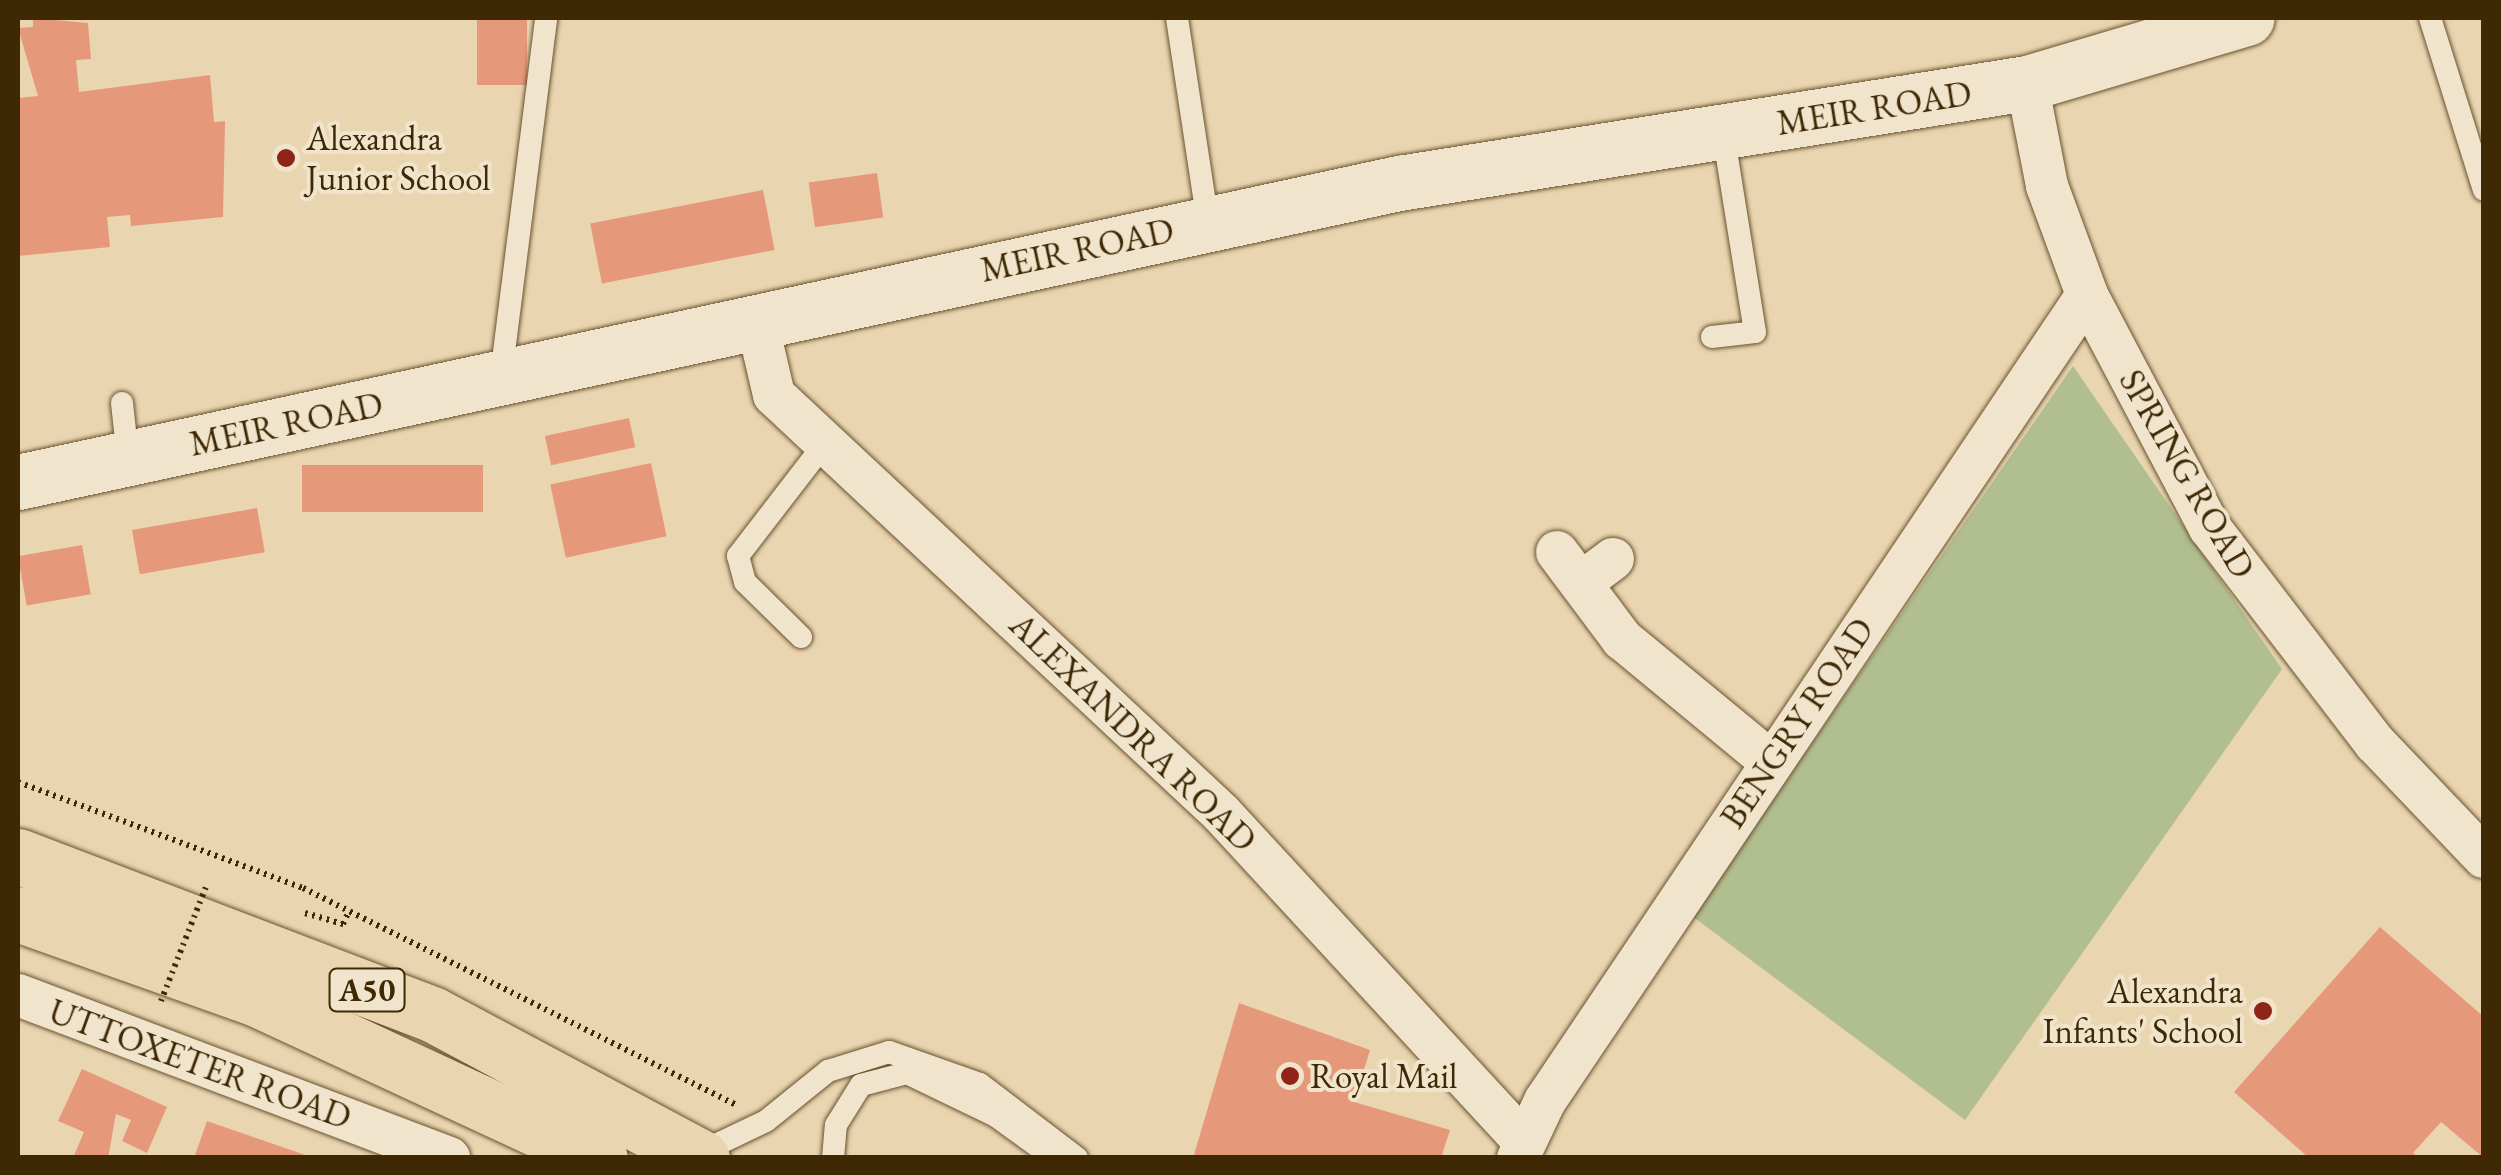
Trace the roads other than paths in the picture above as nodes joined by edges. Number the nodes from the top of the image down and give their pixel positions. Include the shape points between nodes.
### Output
1 (546, 18) edge
2 (1177, 18) edge
3 (2247, 18) edge
4 (2430, 18) edge
5 (2141, 34) edge
6 (2027, 82) junction
7 (1723, 132) junction
8 (2484, 190) edge
9 (1208, 223) junction
10 (2087, 296) junction
11 (757, 322) junction
12 (1712, 337) dead end
13 (500, 377) junction
14 (122, 403) dead end
15 (822, 447) junction
16 (128, 458) junction
17 (18, 482) edge
18 (1584, 565) dead end
19 (801, 637) dead end
20 (1770, 761) junction
21 (18, 856) edge
22 (2484, 856) edge
23 (18, 914) edge
24 (18, 996) edge
25 (1521, 1150) edge
26 (444, 1156) edge
27 (699, 1156) edge
28 (600, 1158) edge
29 (834, 1158) edge
30 (1054, 1158) edge
31 (1077, 1158) edge

1 - 13 lane
2 - 9 lane
3 - 5 street, MEIR ROAD
4 - 8 lane
5 - 6 street, MEIR ROAD
6 - 7 street, MEIR ROAD
6 - 10 street, SPRING ROAD via 2048,186
7 - 9 street, MEIR ROAD
7 - 12 lane via 1756,332
9 - 11 street, MEIR ROAD
10 - 20 street, BENGRY ROAD
10 - 22 street, SPRING ROAD via 2210,528 2375,743
11 - 13 street, MEIR ROAD
11 - 15 street, ALEXANDRA ROAD via 774,396
13 - 16 street, MEIR ROAD
14 - 16 lane
15 - 19 lane via 738,556 746,582
15 - 25 street, ALEXANDRA ROAD via 1220,813
16 - 17 street, MEIR ROAD
18 - 20 street via 1622,639
20 - 25 street, BENGRY ROAD
21 - 27 highway, A50 via 432,1014
23 - 28 highway, A50 via 257,999
24 - 26 street, UTTOXETER ROAD
27 - 31 lane via 766,1121 828,1071 889,1052 980,1084
29 - 30 lane via 836,1125 861,1085 906,1073 996,1116

